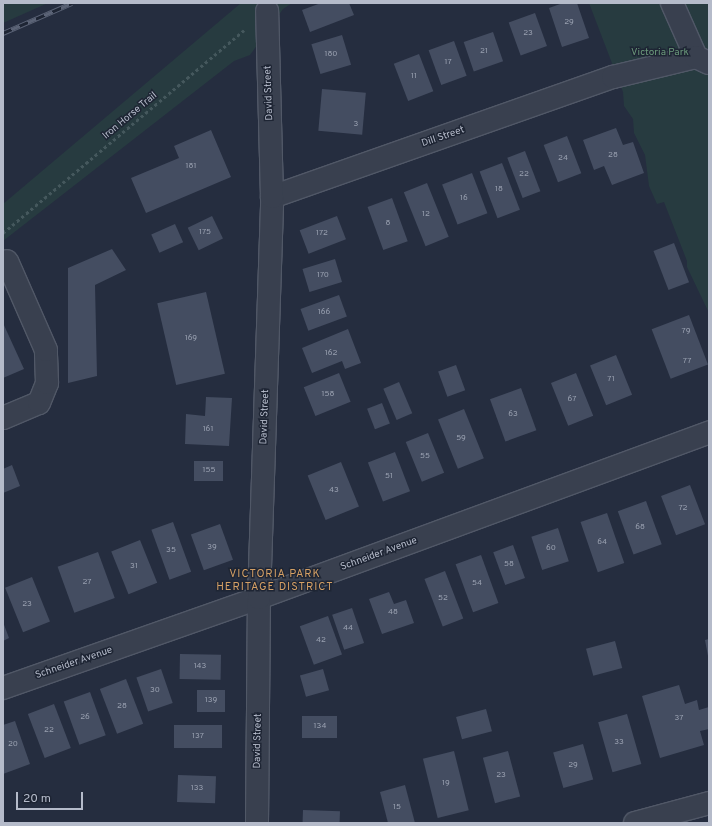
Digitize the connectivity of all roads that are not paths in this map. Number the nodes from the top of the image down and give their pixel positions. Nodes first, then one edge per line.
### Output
1 (672, 3) edge
2 (267, 11) road end
3 (702, 60) edge
4 (272, 197) junction
5 (7, 260) dead end
6 (3, 418) edge
7 (709, 432) edge
8 (259, 598) junction
9 (3, 688) edge
10 (709, 803) edge
11 (257, 823) edge
12 (635, 823) edge

1 - 3 street
2 - 4 street, David Street
3 - 4 street, Dill Street
4 - 8 street, David Street
5 - 6 street
7 - 8 street, Schneider Avenue
8 - 9 street, Schneider Avenue
8 - 11 street, David Street
10 - 12 street

